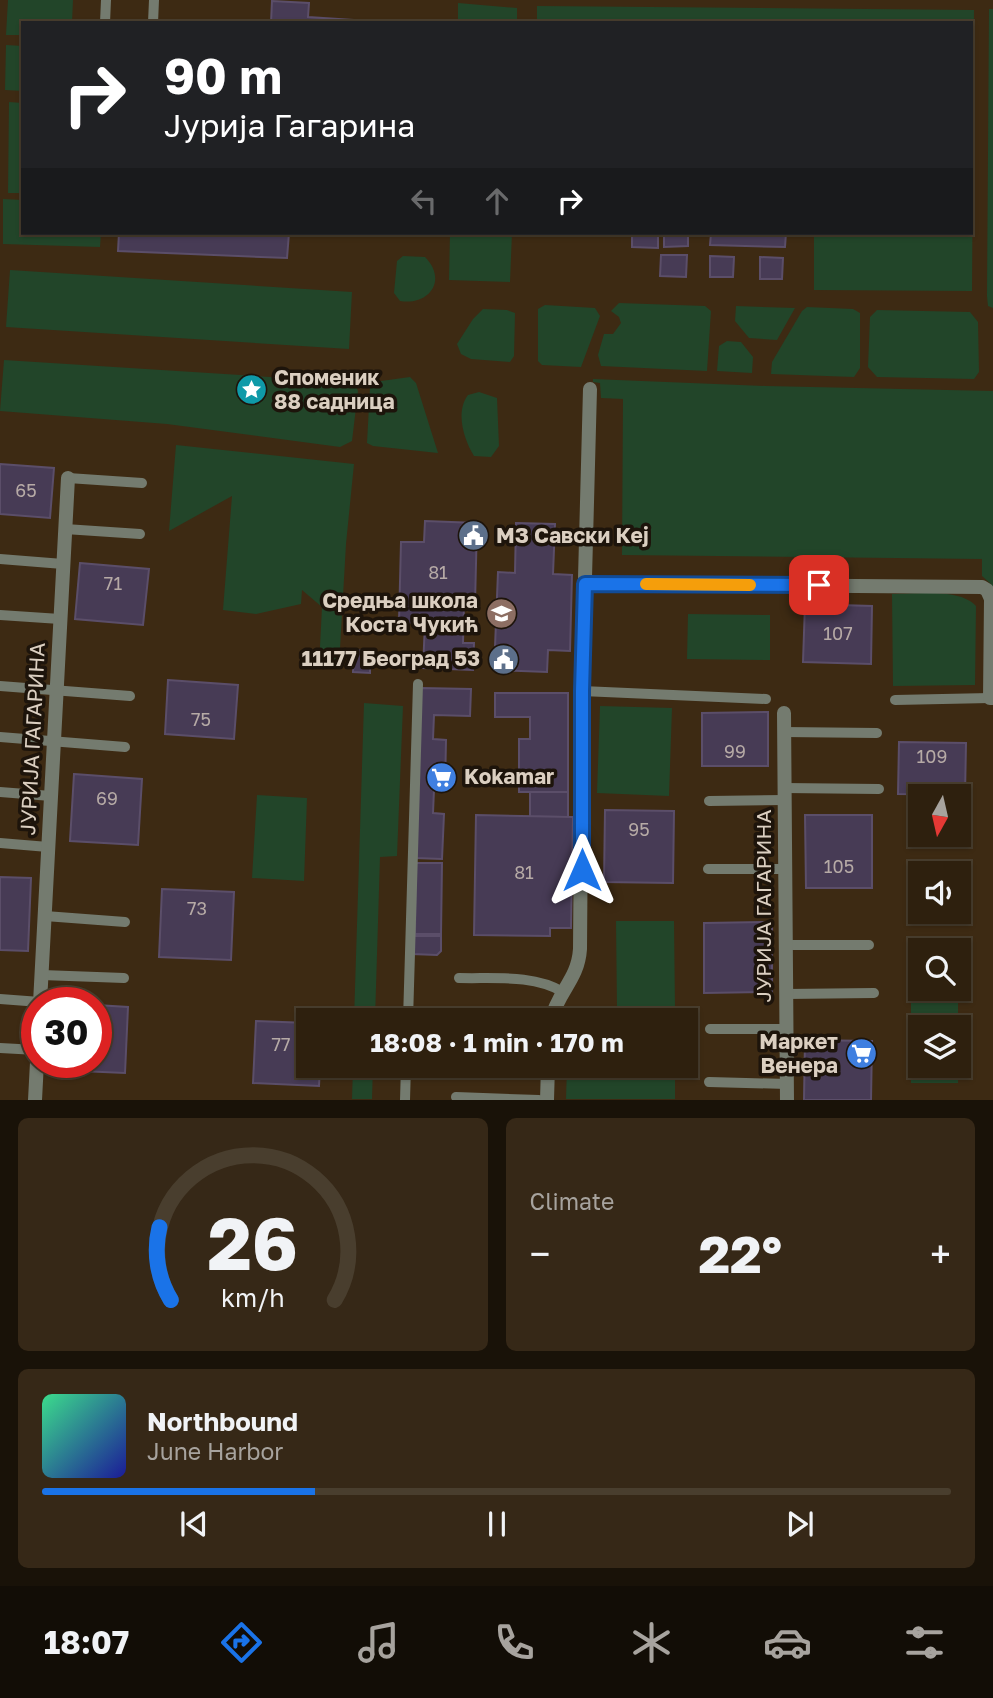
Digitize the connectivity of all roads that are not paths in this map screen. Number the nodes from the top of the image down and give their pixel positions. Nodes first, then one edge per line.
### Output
1 (106, 0) edge
2 (154, 0) edge
3 (105, 21) edge
4 (153, 21) edge
5 (590, 389) dead end
6 (68, 478) joint
7 (142, 483) dead end
8 (65, 530) junction
9 (140, 534) dead end
10 (0, 559) edge
11 (63, 564) junction
12 (585, 584) junction
13 (0, 615) edge
14 (60, 619) junction
15 (418, 684) dead end
16 (0, 686) edge
17 (57, 690) junction
18 (582, 691) junction
19 (130, 696) dead end
20 (991, 698) edge
21 (766, 699) dead end
22 (895, 700) dead end
23 (784, 713) dead end
24 (784, 732) junction
25 (877, 733) dead end
26 (0, 737) edge
27 (54, 741) junction
28 (125, 747) dead end
29 (879, 789) dead end
30 (0, 792) edge
31 (784, 794) junction
32 (51, 796) junction
33 (709, 801) dead end
34 (0, 843) edge
35 (48, 847) junction
36 (708, 869) dead end
37 (785, 869) junction
38 (45, 916) junction
39 (125, 922) dead end
40 (785, 945) junction
41 (869, 945) dead end
42 (42, 975) junction
43 (124, 978) dead end
44 (459, 978) dead end
45 (41, 987) edge
46 (563, 992) junction
47 (874, 993) dead end
48 (786, 994) junction
49 (0, 999) edge
50 (21, 1001) edge
51 (408, 1008) edge
52 (555, 1008) edge
53 (710, 1029) dead end
54 (786, 1029) junction
55 (0, 1048) edge
56 (21, 1049) edge
57 (36, 1078) edge
58 (406, 1078) edge
59 (548, 1078) edge
60 (709, 1082) dead end
61 (787, 1084) junction
62 (456, 1097) dead end
63 (35, 1100) edge
64 (405, 1100) edge
65 (539, 1100) edge
66 (547, 1100) edge
67 (787, 1100) edge

1 - 3 lane
2 - 4 lane
5 - 12 street
6 - 7 lane
6 - 8 street, ЈУРИЈА ГАГАРИНА
8 - 9 lane
8 - 11 street, ЈУРИЈА ГАГАРИНА
10 - 11 lane
11 - 14 street, ЈУРИЈА ГАГАРИНА
12 - 18 street
12 - 20 street
13 - 14 lane
14 - 17 street, ЈУРИЈА ГАГАРИНА
15 - 51 lane
16 - 17 lane
17 - 19 lane
17 - 27 street, ЈУРИЈА ГАГАРИНА
18 - 21 lane
18 - 46 street
20 - 22 lane
23 - 24 street, ЈУРИЈА ГАГАРИНА
24 - 25 lane
24 - 31 street, ЈУРИЈА ГАГАРИНА
26 - 27 lane
27 - 28 lane
27 - 32 street, ЈУРИЈА ГАГАРИНА
29 - 31 lane
30 - 32 lane
31 - 33 lane
31 - 37 street, ЈУРИЈА ГАГАРИНА
32 - 35 street, ЈУРИЈА ГАГАРИНА
34 - 35 lane
35 - 38 street, ЈУРИЈА ГАГАРИНА
36 - 37 lane
37 - 40 street, ЈУРИЈА ГАГАРИНА
38 - 39 lane
38 - 42 street, ЈУРИЈА ГАГАРИНА
40 - 41 lane
40 - 48 street, ЈУРИЈА ГАГАРИНА
42 - 43 lane
42 - 45 street, ЈУРИЈА ГАГАРИНА
44 - 46 lane
46 - 52 street
47 - 48 lane
48 - 54 street, ЈУРИЈА ГАГАРИНА
49 - 50 lane
53 - 54 lane
54 - 61 street, ЈУРИЈА ГАГАРИНА
55 - 56 lane
57 - 63 street
58 - 64 lane
59 - 66 street
60 - 61 lane
61 - 67 street, ЈУРИЈА ГАГАРИНА
62 - 65 lane

